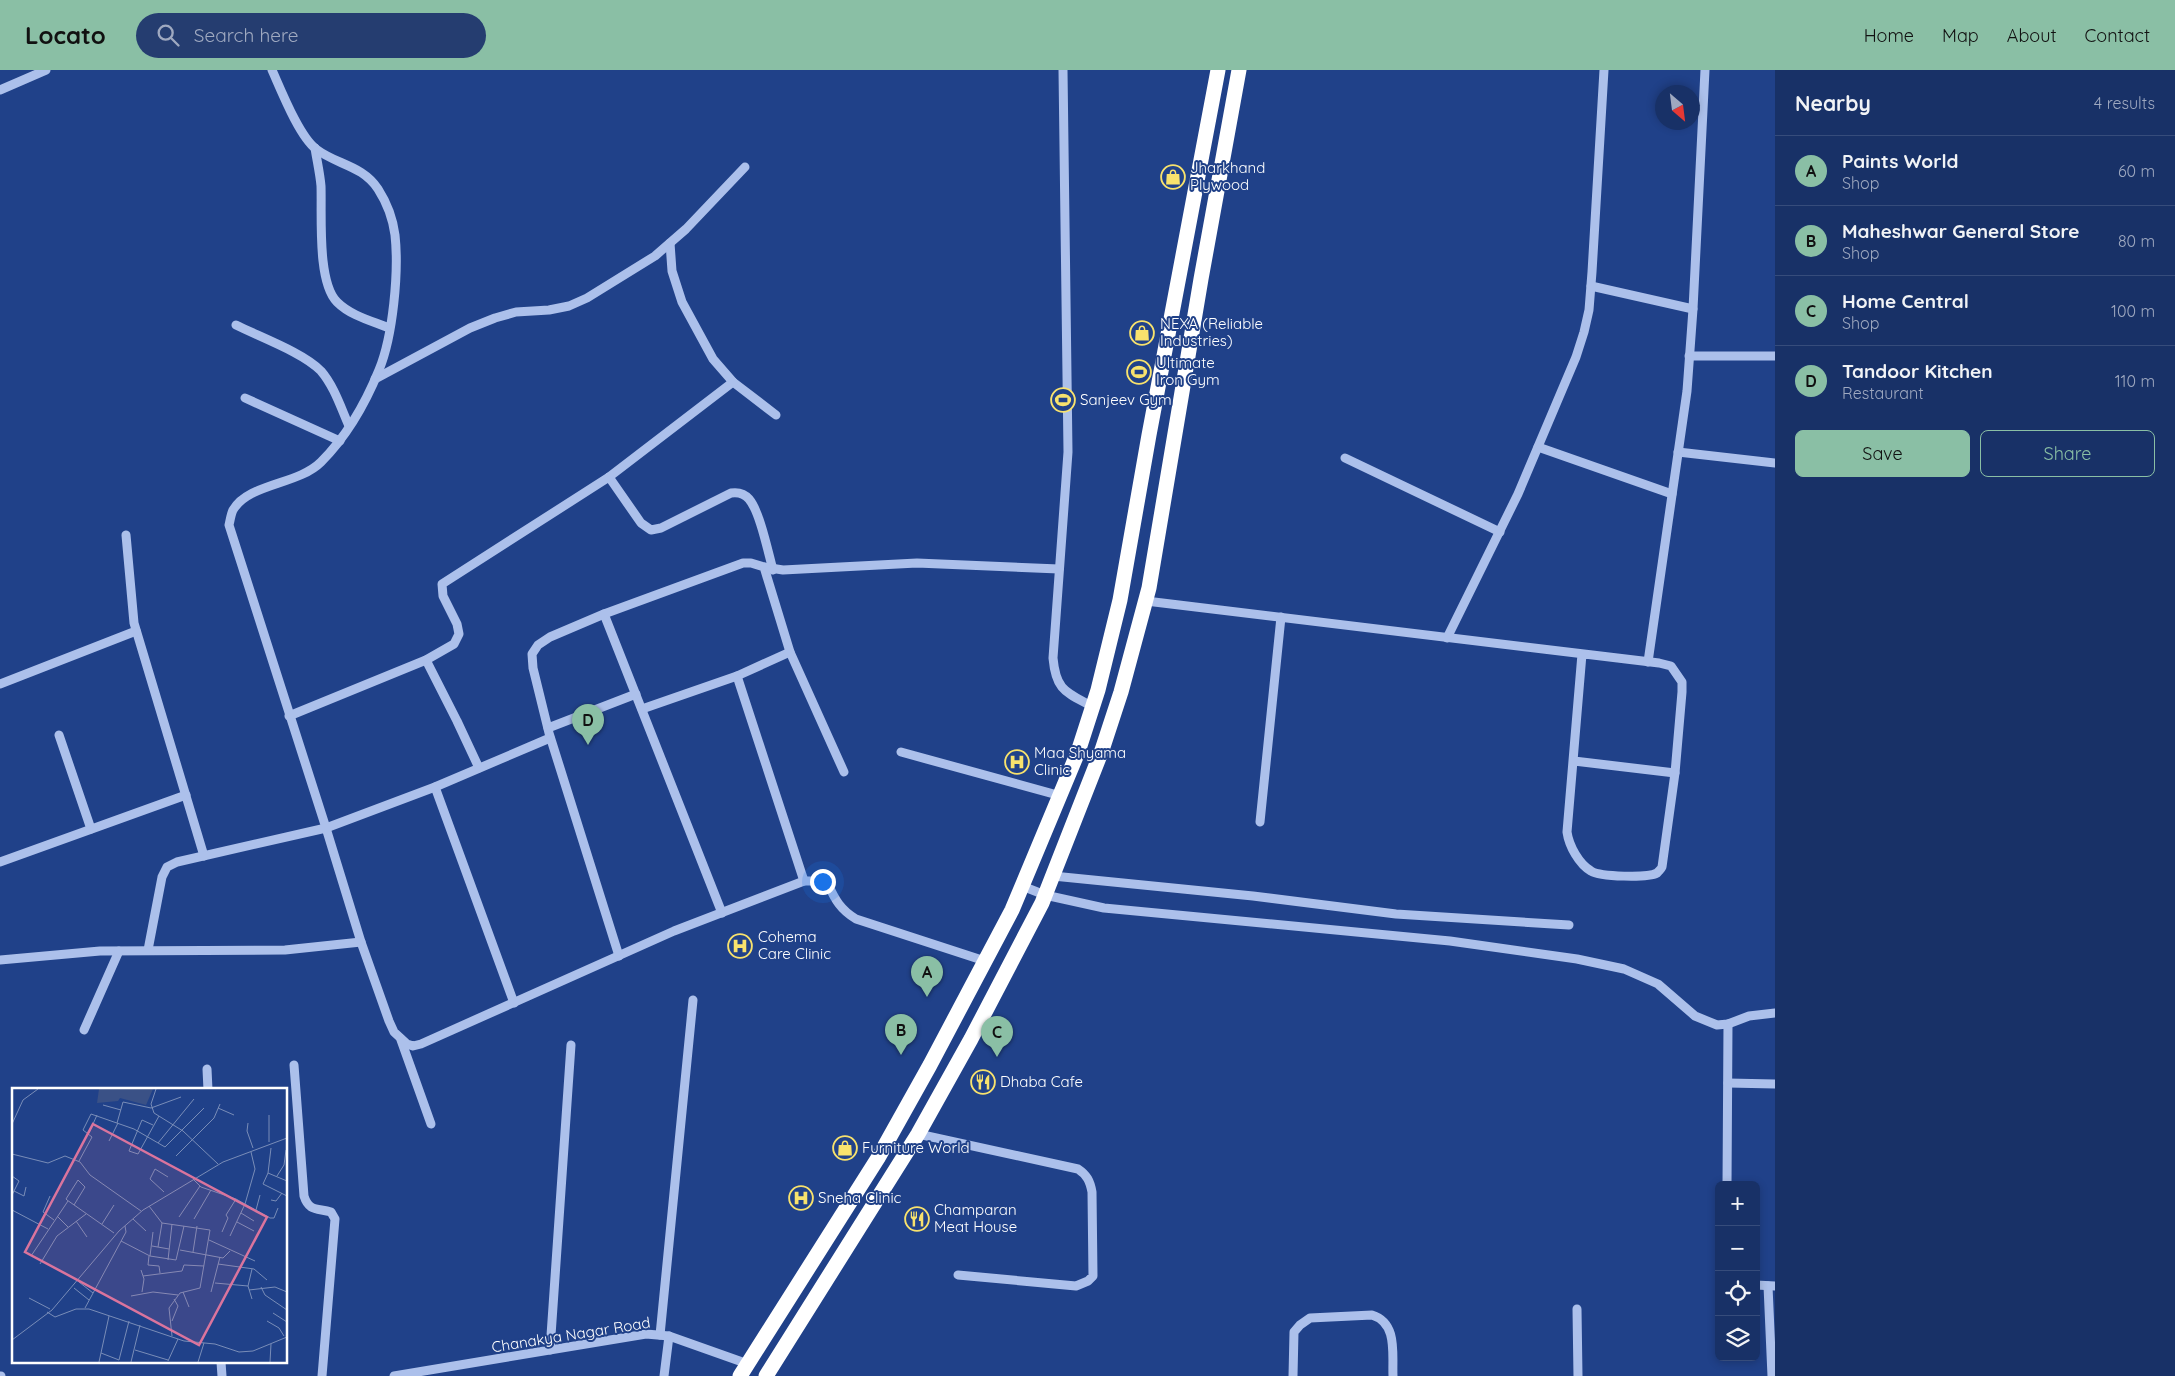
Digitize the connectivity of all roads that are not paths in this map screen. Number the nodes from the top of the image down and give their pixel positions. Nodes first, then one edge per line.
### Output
1 (46, 70) edge
2 (272, 70) edge
3 (1063, 70) edge
4 (1218, 70) edge
5 (1239, 70) edge
6 (1604, 70) edge
7 (1705, 70) edge
8 (0, 90) edge
9 (315, 148) junction
10 (745, 167) dead end
11 (670, 243) junction
12 (1591, 286) junction
13 (1693, 309) junction
14 (236, 325) dead end
15 (389, 328) junction
16 (1689, 356) junction
17 (1775, 356) edge
18 (374, 380) junction
19 (733, 382) junction
20 (245, 398) dead end
21 (776, 415) dead end
22 (349, 426) junction
23 (340, 442) junction
24 (1538, 448) junction
25 (1678, 452) junction
26 (1345, 458) dead end
27 (1775, 463) edge
28 (609, 477) junction
29 (1672, 494) junction
30 (1500, 532) junction
31 (126, 535) dead end
32 (769, 569) junction
33 (1059, 569) junction
34 (1146, 601) junction
35 (604, 614) junction
36 (1281, 618) junction
37 (136, 631) junction
38 (1448, 638) junction
39 (790, 652) junction
40 (1582, 654) junction
41 (426, 660) junction
42 (1648, 662) junction
43 (737, 676) junction
44 (0, 684) edge
45 (636, 694) junction
46 (1093, 707) junction
47 (642, 709) junction
48 (289, 716) junction
49 (548, 728) junction
50 (59, 735) dead end
51 (550, 738) junction
52 (901, 752) dead end
53 (1574, 761) junction
54 (478, 768) junction
55 (844, 772) dead end
56 (1675, 773) junction
57 (435, 787) junction
58 (186, 795) junction
59 (1061, 796) junction
60 (1260, 822) dead end
61 (326, 828) junction
62 (91, 830) junction
63 (204, 856) junction
64 (0, 862) edge
65 (1053, 876) junction
66 (804, 881) junction
67 (1022, 886) junction
68 (1045, 895) junction
69 (722, 912) junction
70 (1568, 925) dead end
71 (361, 942) junction
72 (148, 950) junction
73 (119, 951) junction
74 (619, 956) junction
75 (0, 960) edge
76 (985, 961) junction
77 (693, 1000) dead end
78 (514, 1003) junction
79 (1775, 1013) edge
80 (1728, 1024) junction
81 (84, 1030) dead end
82 (401, 1040) junction
83 (571, 1045) dead end
84 (294, 1065) dead end
85 (207, 1069) dead end
86 (1728, 1083) junction
87 (1775, 1084) edge
88 (208, 1088) edge
89 (431, 1124) dead end
90 (918, 1134) junction
91 (1727, 1181) edge
92 (958, 1275) dead end
93 (1771, 1286) edge
94 (1577, 1308) dead end
95 (664, 1335) junction
96 (550, 1350) junction
97 (744, 1370) edge
98 (322, 1376) edge
99 (394, 1376) edge
100 (664, 1376) edge
101 (766, 1376) edge
102 (1293, 1376) edge
103 (1393, 1376) edge
104 (1578, 1376) edge
105 (1772, 1376) edge

1 - 8 street
2 - 9 street
3 - 33 street
4 - 46 highway
5 - 34 highway
6 - 12 street
7 - 13 street
9 - 15 street
9 - 15 street
10 - 11 street
11 - 18 street
11 - 19 street
12 - 13 street
12 - 24 street
13 - 16 street
14 - 22 street
15 - 18 street
16 - 17 street
16 - 25 street
18 - 22 street
19 - 21 street
19 - 28 street
20 - 23 street
22 - 23 street
23 - 48 street
24 - 29 street
24 - 30 street
25 - 27 street
25 - 29 street
26 - 30 street
28 - 32 street
28 - 41 street
29 - 42 street
30 - 38 street
31 - 37 street
32 - 33 street
32 - 35 street
32 - 39 street
33 - 46 street
34 - 36 street
34 - 65 highway
35 - 45 street
35 - 49 street
36 - 38 street
36 - 60 street
37 - 44 street
37 - 58 street
38 - 40 street
39 - 43 street
39 - 55 street
40 - 42 street
40 - 53 street
41 - 48 street
41 - 54 street
42 - 56 street
43 - 47 street
43 - 66 street
45 - 47 street
45 - 49 street
46 - 59 highway
47 - 69 street
48 - 61 street
49 - 51 street
50 - 62 street
51 - 54 street
51 - 74 street
52 - 59 street
53 - 56 street
53 - 56 street
54 - 57 street
57 - 61 street
57 - 78 street
58 - 62 street
58 - 63 street
59 - 67 highway
61 - 63 street
61 - 71 street
62 - 64 street
63 - 72 street
65 - 68 highway
65 - 70 street
66 - 69 street
66 - 76 street
67 - 68 street
67 - 76 highway
68 - 80 street
68 - 90 highway
69 - 74 street
71 - 72 street
71 - 82 street
72 - 73 street
73 - 75 street
73 - 81 street
74 - 78 street
76 - 97 highway
77 - 95 street
78 - 82 street
79 - 80 street
80 - 86 street
82 - 89 street
83 - 96 street
84 - 98 street
85 - 88 street
86 - 87 street
86 - 91 street
90 - 92 street
90 - 101 highway
93 - 105 street
94 - 104 street
95 - 96 street, Chanakya Nagar Road
95 - 97 street, Chanakya Nagar Road
95 - 100 street
96 - 99 street, Chanakya Nagar Road
102 - 103 street

